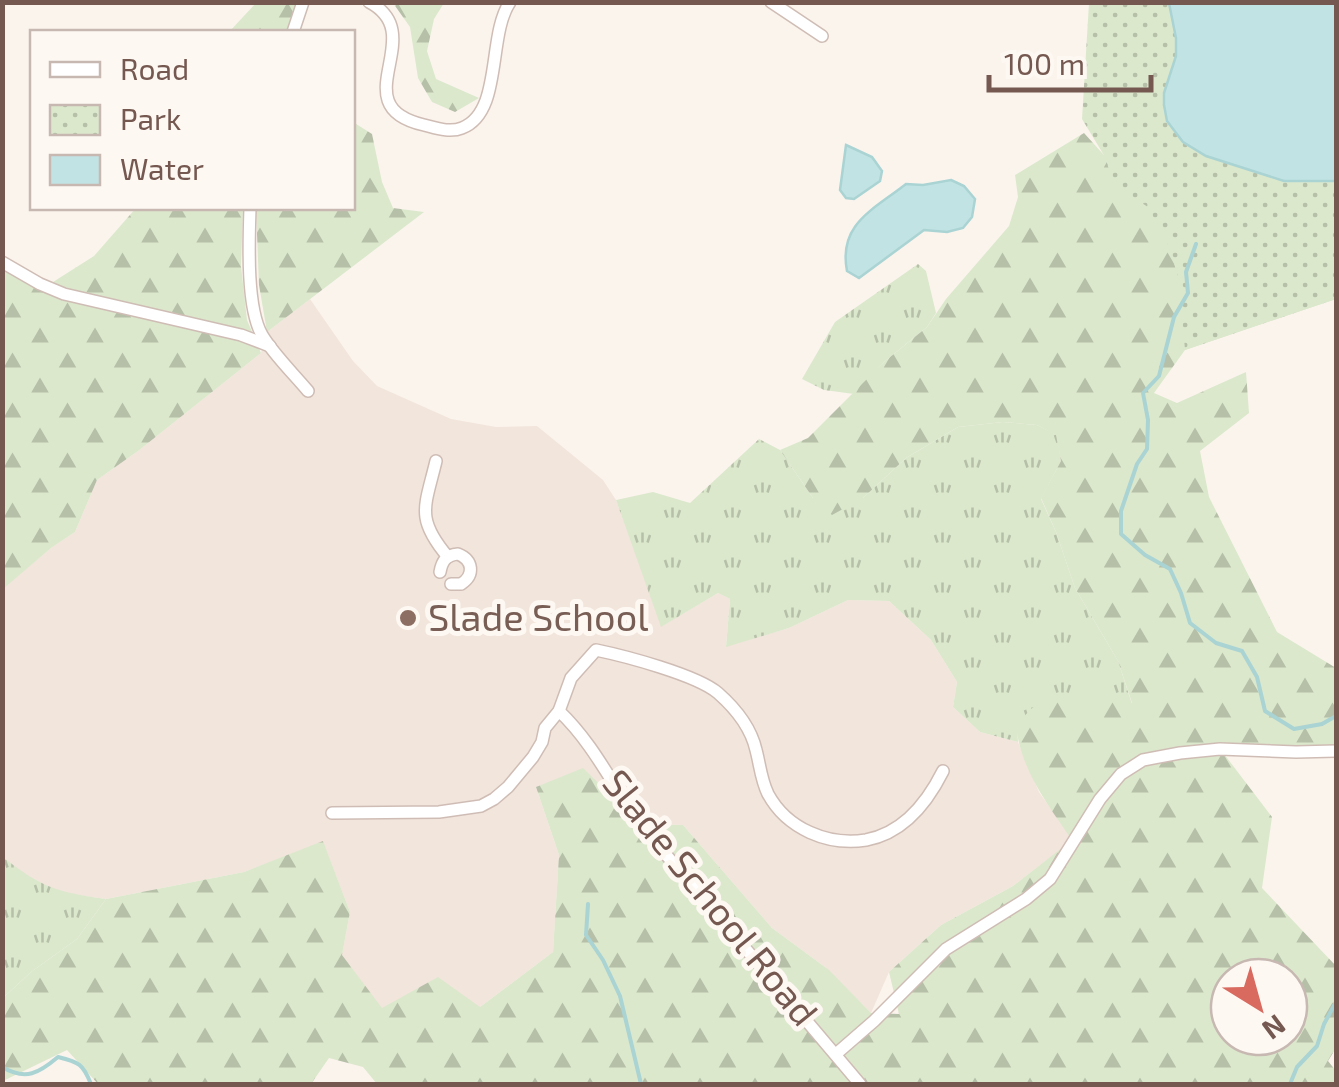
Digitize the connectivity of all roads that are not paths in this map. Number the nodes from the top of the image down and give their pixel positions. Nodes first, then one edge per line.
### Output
1 (304, 2) edge
2 (370, 2) edge
3 (510, 2) edge
4 (771, 2) edge
5 (294, 30) edge
6 (822, 36) dead end
7 (250, 210) edge
8 (2, 262) edge
9 (270, 346) junction
10 (308, 391) dead end
11 (436, 461) dead end
12 (448, 557) junction
13 (440, 572) dead end
14 (450, 584) dead end
15 (559, 711) junction
16 (1336, 751) edge
17 (943, 770) dead end
18 (332, 814) dead end
19 (836, 1054) junction
20 (860, 1084) edge

1 - 5 street
2 - 3 street
4 - 6 street
7 - 9 street
8 - 9 street
9 - 10 street
11 - 12 street
12 - 13 street
12 - 14 street
15 - 17 street
15 - 18 street
15 - 19 street, Slade School Road
16 - 19 street
19 - 20 street, Slade School Road

